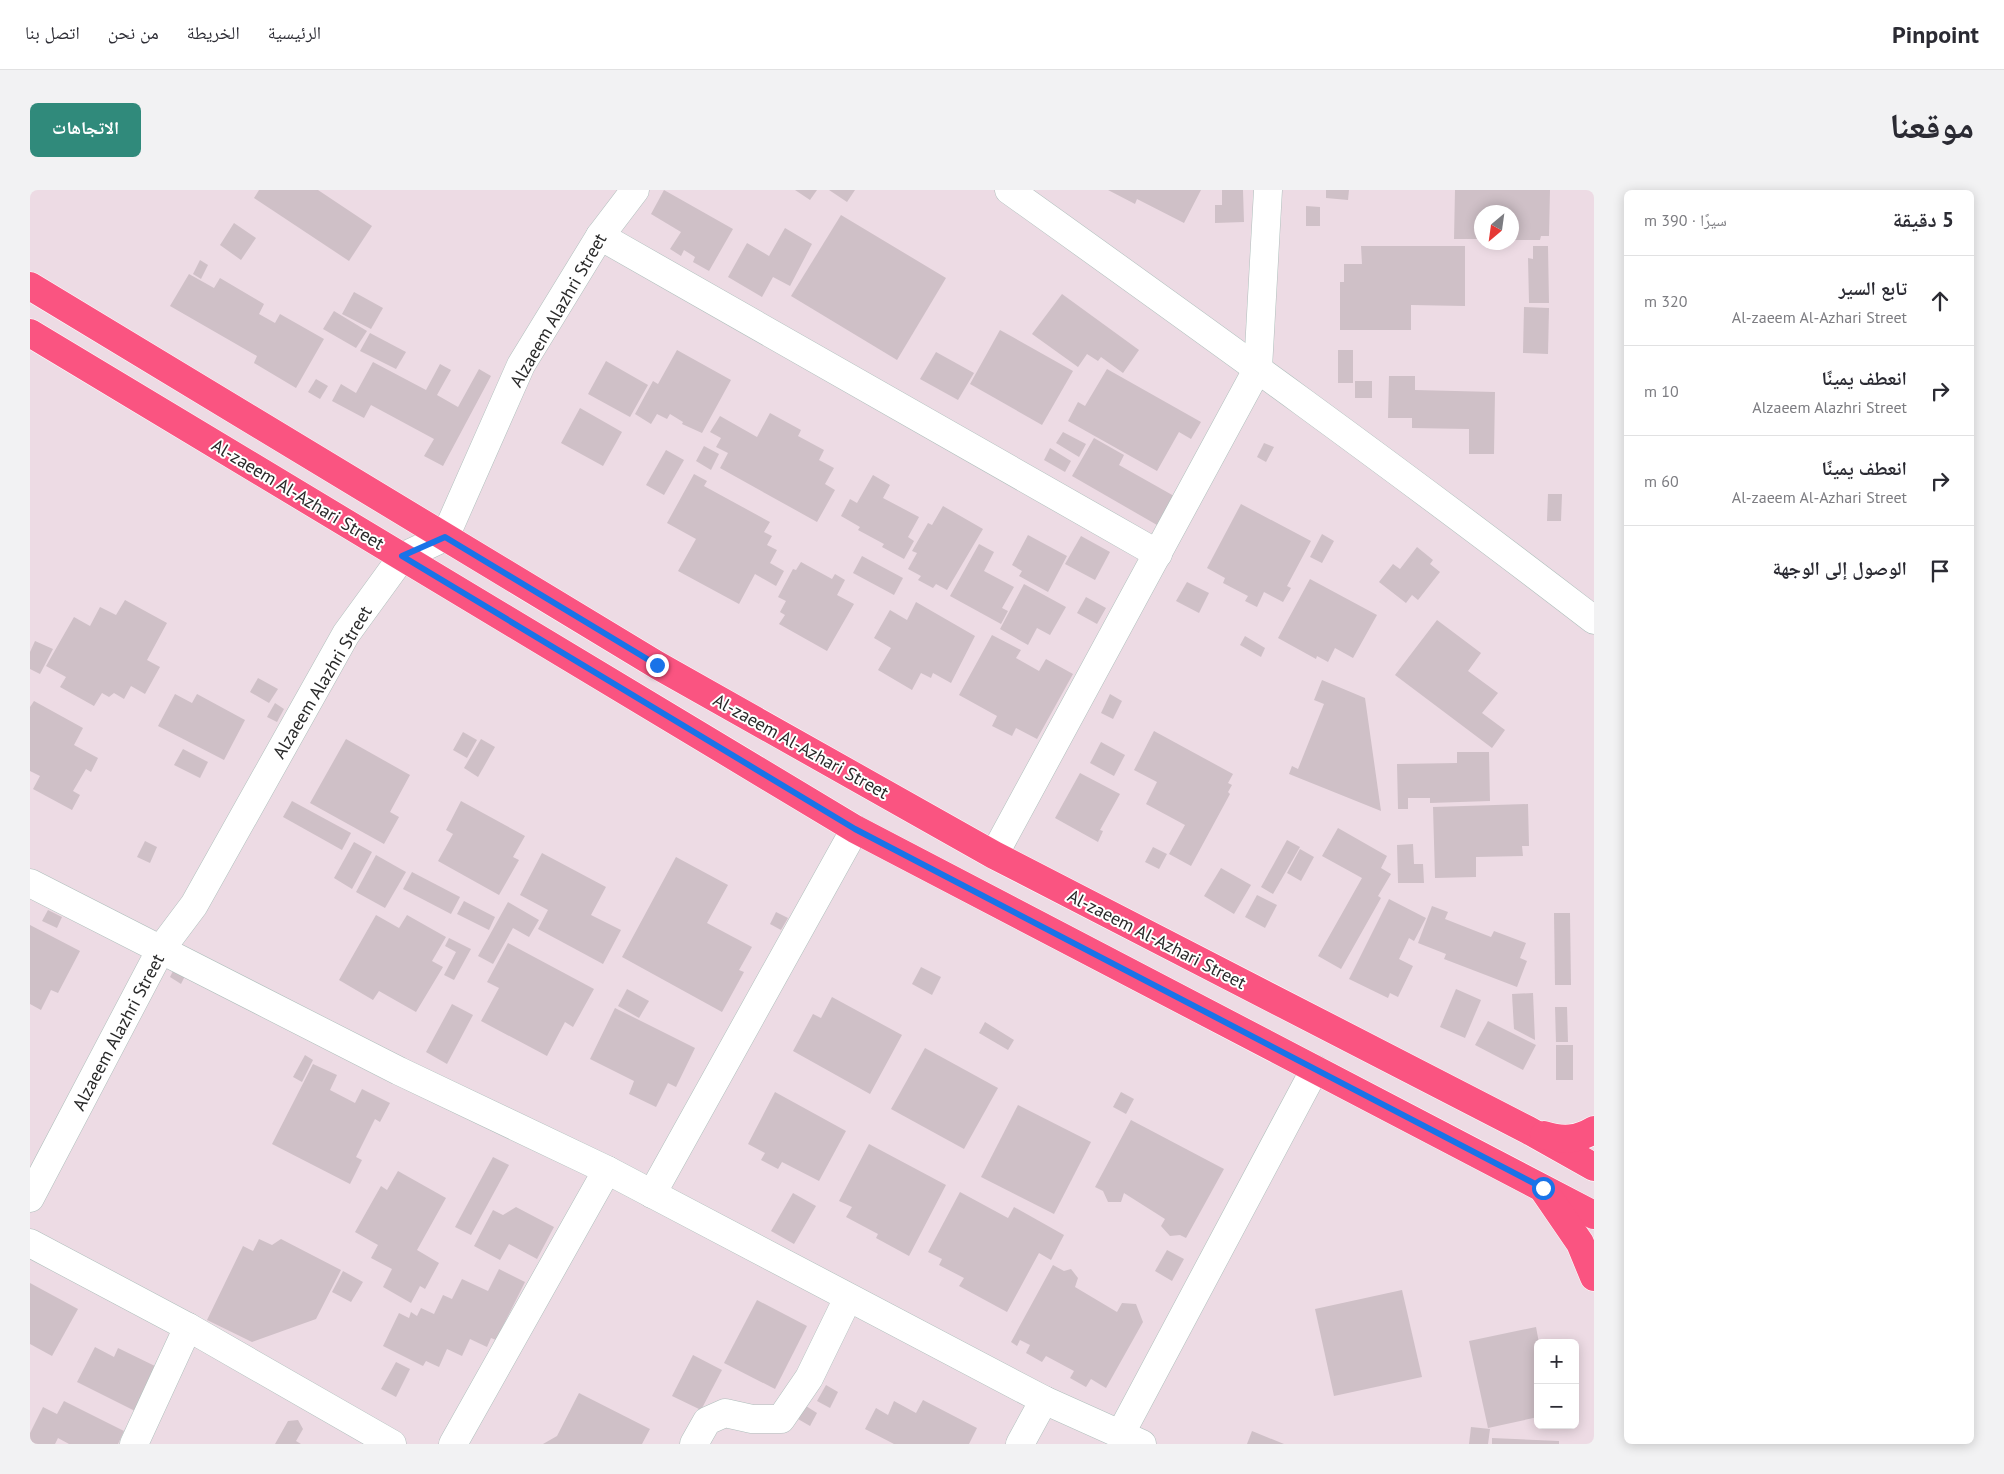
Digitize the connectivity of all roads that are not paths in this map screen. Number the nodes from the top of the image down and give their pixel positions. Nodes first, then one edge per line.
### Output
1 (635, 190) edge
2 (1008, 190) edge
3 (1268, 190) edge
4 (600, 236) junction
5 (30, 286) edge
6 (30, 333) edge
7 (1258, 368) junction
8 (445, 537) junction
9 (1158, 554) junction
10 (402, 556) junction
11 (1594, 620) edge
12 (855, 829) junction
13 (994, 855) junction
14 (30, 883) edge
15 (161, 950) junction
16 (1315, 1069) junction
17 (1528, 1130) junction
18 (1594, 1130) edge
19 (1594, 1167) edge
20 (607, 1170) junction
21 (1543, 1188) junction
22 (652, 1194) junction
23 (30, 1198) edge
24 (1594, 1215) edge
25 (30, 1243) edge
26 (1594, 1276) edge
27 (848, 1298) junction
28 (188, 1327) junction
29 (1044, 1400) junction
30 (1131, 1439) edge
31 (134, 1444) edge
32 (390, 1444) edge
33 (453, 1444) edge
34 (694, 1444) edge
35 (1020, 1444) edge

1 - 4 street, Alzaeem Alazhri Street
2 - 7 street
3 - 7 street
4 - 8 street, Alzaeem Alazhri Street
4 - 9 street
5 - 8 main road, Al-zaeem Al-Azhari Street
6 - 10 main road, Al-zaeem Al-Azhari Street
7 - 9 street
7 - 11 street
8 - 10 street
8 - 13 main road, Al-zaeem Al-Azhari Street
9 - 13 street
10 - 12 main road, Al-zaeem Al-Azhari Street
10 - 15 street, Alzaeem Alazhri Street
12 - 16 main road, Al-zaeem Al-Azhari Street
12 - 22 street
13 - 17 main road, Al-zaeem Al-Azhari Street
14 - 15 street
15 - 20 street
15 - 23 street, Alzaeem Alazhri Street
16 - 21 main road, Al-zaeem Al-Azhari Street
16 - 30 street
17 - 18 main road
17 - 19 main road, Al-zaeem Al-Azhari Street
20 - 22 street
20 - 33 street
21 - 24 main road, Al-zaeem Al-Azhari Street
21 - 26 main road
22 - 27 street
25 - 28 street
27 - 29 street
27 - 34 street
28 - 31 street
28 - 32 street
29 - 30 street
29 - 35 street

